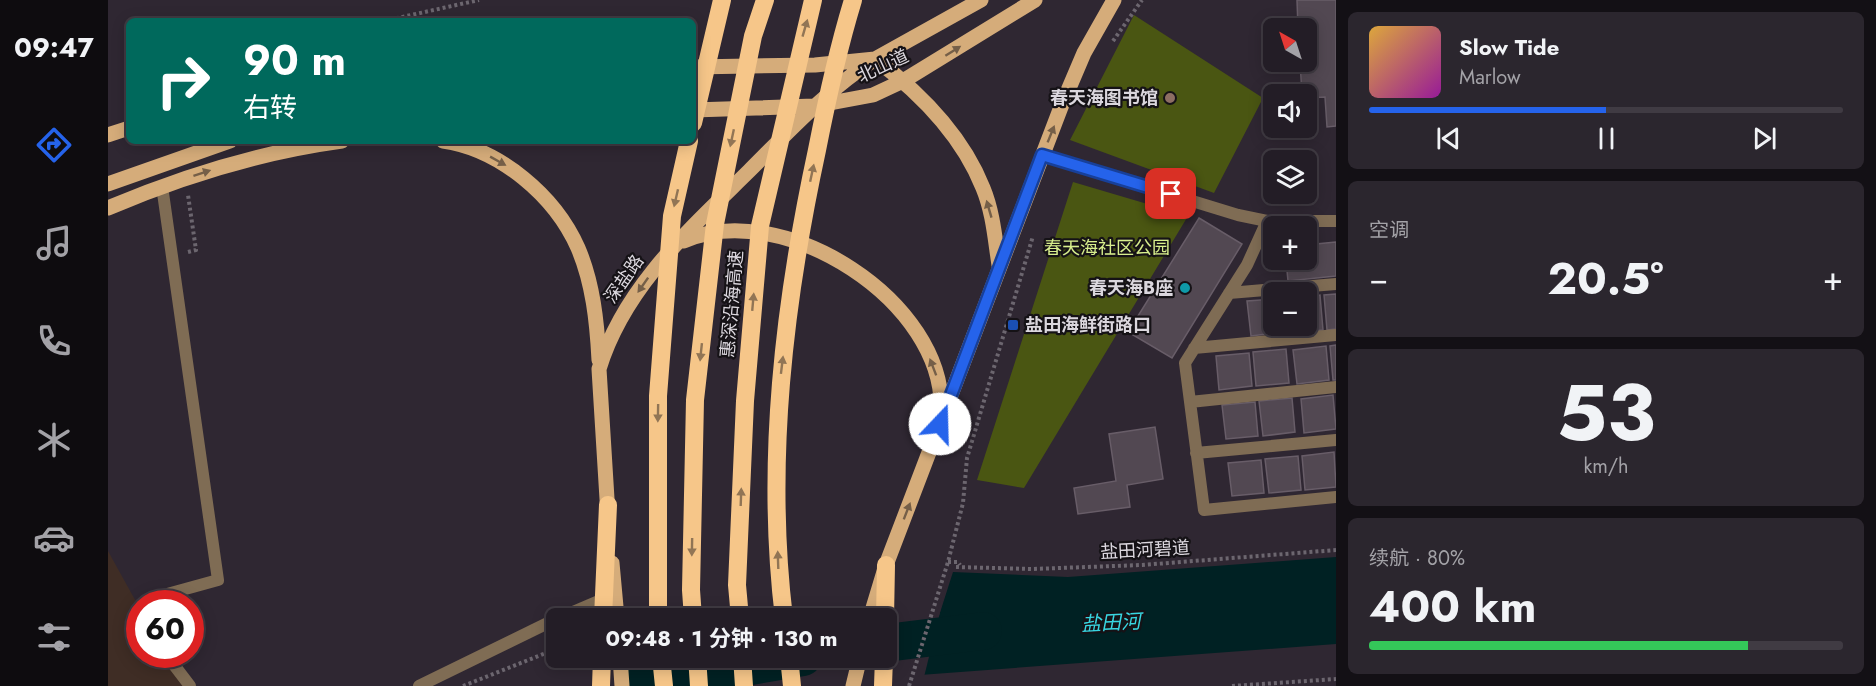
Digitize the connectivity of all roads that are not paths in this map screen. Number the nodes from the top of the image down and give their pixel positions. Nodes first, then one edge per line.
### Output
1 (722, 0) edge
2 (765, 0) edge
3 (813, 0) edge
4 (853, 0) edge
5 (981, 0) edge
6 (1035, 0) edge
7 (1114, 0) edge
8 (875, 58) junction
9 (696, 67) edge
10 (903, 81) junction
11 (814, 106) junction
12 (696, 110) edge
13 (696, 110) edge
14 (126, 129) edge
15 (108, 135) edge
16 (221, 144) edge
17 (320, 144) edge
18 (454, 144) edge
19 (688, 144) edge
20 (1042, 155) junction
21 (108, 184) edge
22 (162, 186) junction
23 (108, 208) edge
24 (1263, 219) edge
25 (1317, 221) edge
26 (1336, 221) edge
27 (1263, 229) edge
28 (676, 244) junction
29 (999, 267) junction
30 (1336, 284) edge
31 (1229, 293) junction
32 (1336, 335) edge
33 (1194, 348) junction
34 (599, 369) junction
35 (1336, 387) edge
36 (1190, 402) junction
37 (940, 424) junction
38 (1336, 440) edge
39 (1196, 453) junction
40 (1336, 497) edge
41 (608, 505) joint
42 (886, 566) junction
43 (182, 590) edge
44 (611, 608) edge
45 (658, 608) edge
46 (692, 608) edge
47 (739, 608) edge
48 (783, 608) edge
49 (873, 608) edge
50 (885, 608) edge
51 (546, 625) edge
52 (176, 668) edge
53 (602, 668) edge
54 (621, 668) edge
55 (662, 668) edge
56 (698, 668) edge
57 (743, 668) edge
58 (790, 668) edge
59 (857, 668) edge
60 (884, 668) edge
61 (190, 686) edge
62 (419, 686) edge
63 (601, 686) edge
64 (622, 686) edge
65 (663, 686) edge
66 (699, 686) edge
67 (744, 686) edge
68 (792, 686) edge
69 (853, 686) edge
70 (883, 686) edge

1 - 12 highway
2 -> 46 highway, 惠深沿海高速
47 -> 3 highway, 惠深沿海高速
48 -> 4 highway
5 - 8 main road, 北山道
10 -> 6 main road, 北山道
20 -> 7 main road
8 - 9 main road, 北山道
8 - 10 main road
8 - 11 main road, 深盐路
10 - 11 main road, 北山道
29 -> 10 main road
11 - 13 main road, 北山道
11 - 28 main road, 深盐路
14 - 15 main road
16 - 21 main road
22 -> 17 main road
18 -> 34 main road
19 -> 45 highway
20 - 24 street
20 - 29 main road
22 - 23 main road
22 - 43 street
25 - 26 street
27 - 31 street
28 -> 34 main road, 深盐路
37 -> 28 main road
29 - 37 main road
30 - 31 street
31 - 33 street
32 - 33 street
33 - 36 street
34 - 41 main road, 深盐路
35 - 36 street
36 - 39 street
42 -> 37 main road
38 - 39 street
39 - 40 street
41 - 44 highway
42 - 49 main road
42 - 50 highway
51 - 62 street
52 - 61 street
53 - 63 highway
54 - 64 main road
55 - 65 highway
56 - 66 highway
57 - 67 highway
58 - 68 highway
59 - 69 main road
60 - 70 highway

